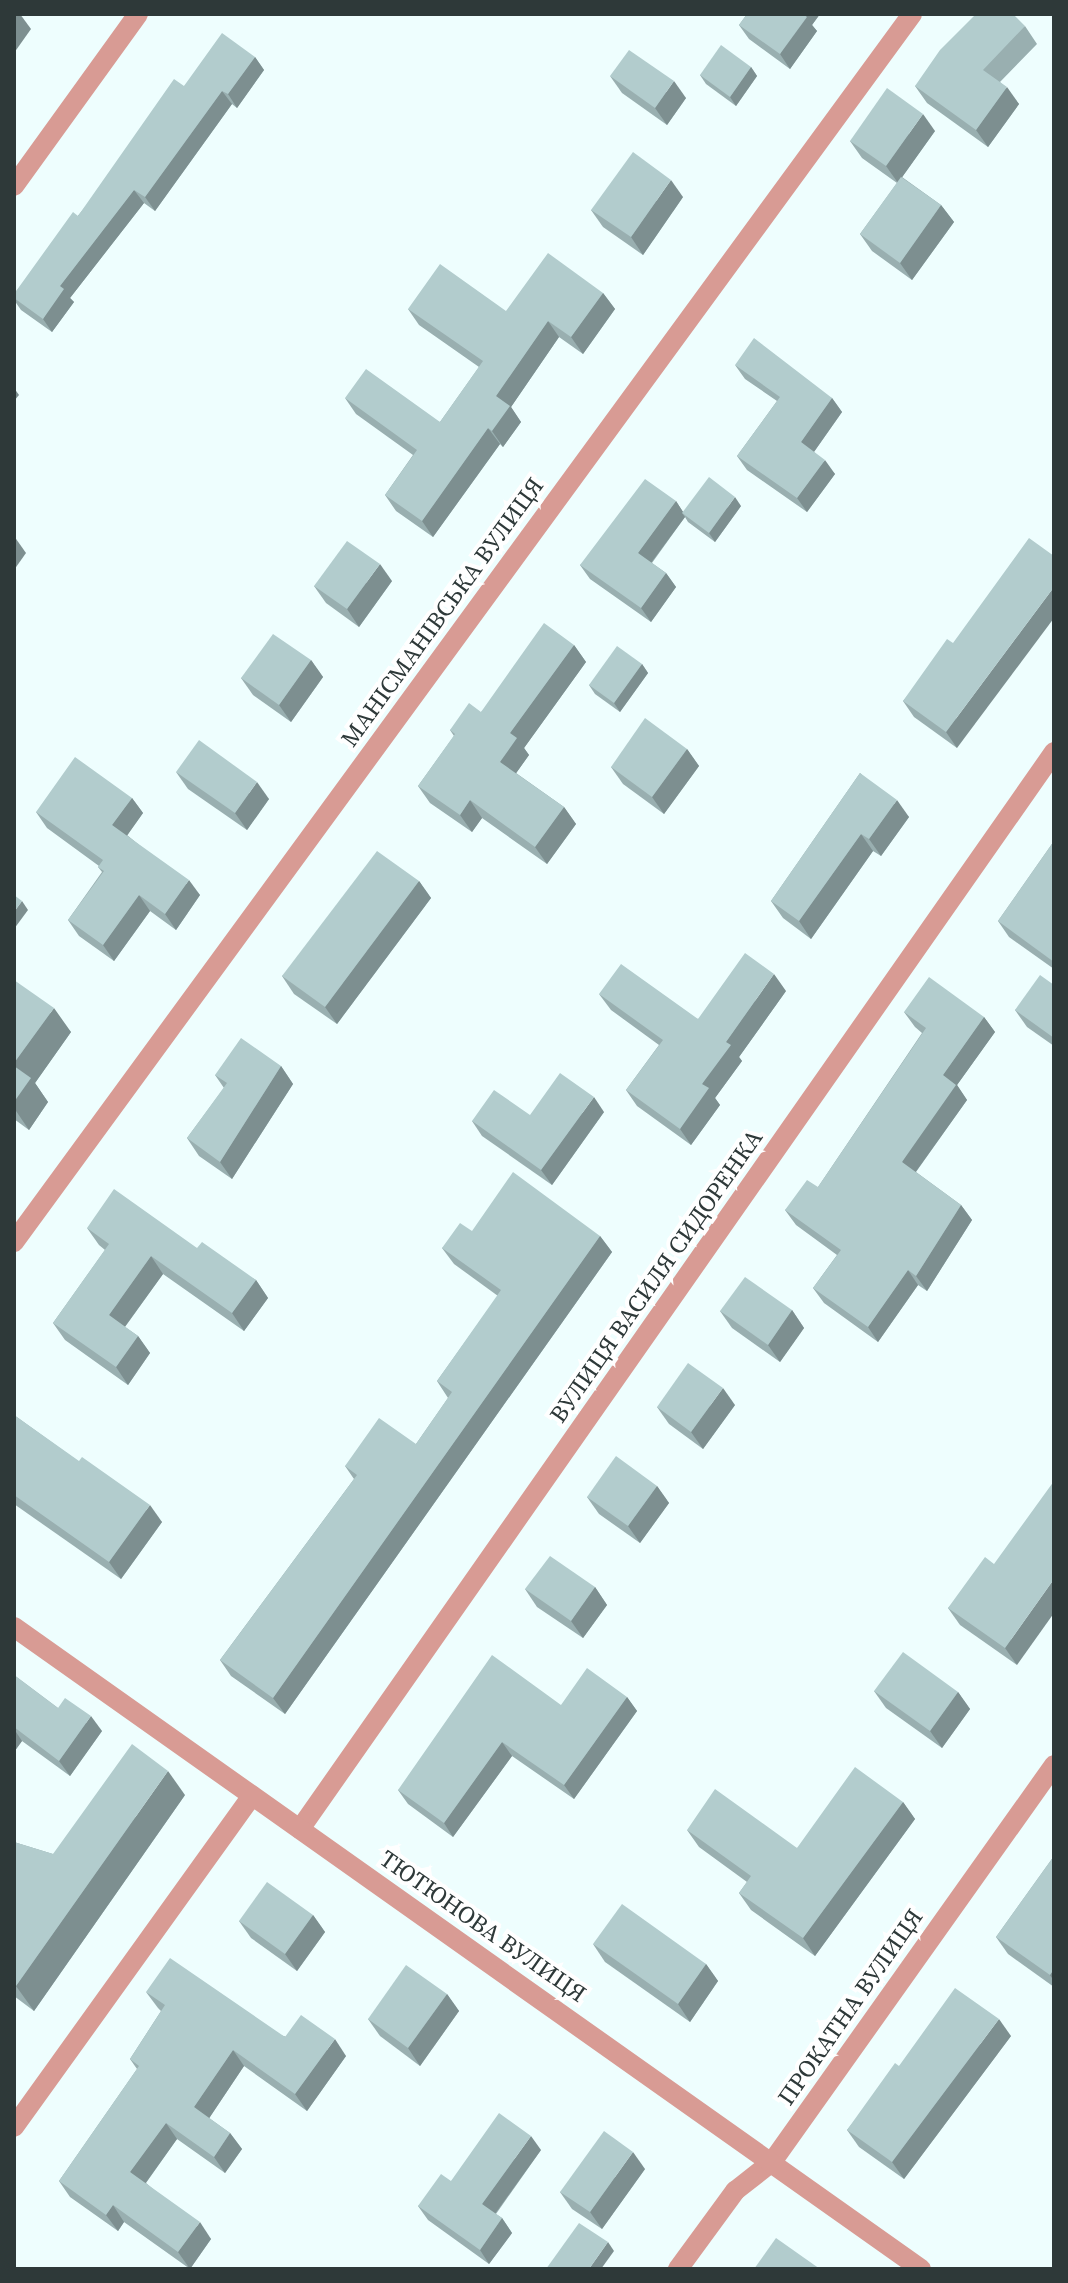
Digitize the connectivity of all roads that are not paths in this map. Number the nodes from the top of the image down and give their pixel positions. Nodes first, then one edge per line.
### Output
1 (138, 14) edge
2 (912, 14) edge
3 (14, 186) edge
4 (1054, 752) edge
5 (14, 1242) edge
6 (14, 1627) edge
7 (1054, 1765) edge
8 (252, 1796) junction
9 (300, 1829) junction
10 (14, 2127) edge
11 (772, 2162) junction
12 (678, 2269) edge
13 (921, 2269) edge

1 - 3 street
2 - 5 street, МАНІСМАНІВСЬКА ВУЛИЦЯ
4 - 9 street, ВУЛИЦЯ ВАСИЛЯ СИДОРЕНКА
6 - 8 street, ТЮТЮНОВА ВУЛИЦЯ
7 - 11 street, ПРОКАТНА ВУЛИЦЯ
8 - 9 street, ТЮТЮНОВА ВУЛИЦЯ
8 - 10 street
9 - 11 street, ТЮТЮНОВА ВУЛИЦЯ
11 - 12 street, ПРОКАТНА ВУЛИЦЯ
11 - 13 street, ТЮТЮНОВА ВУЛИЦЯ

